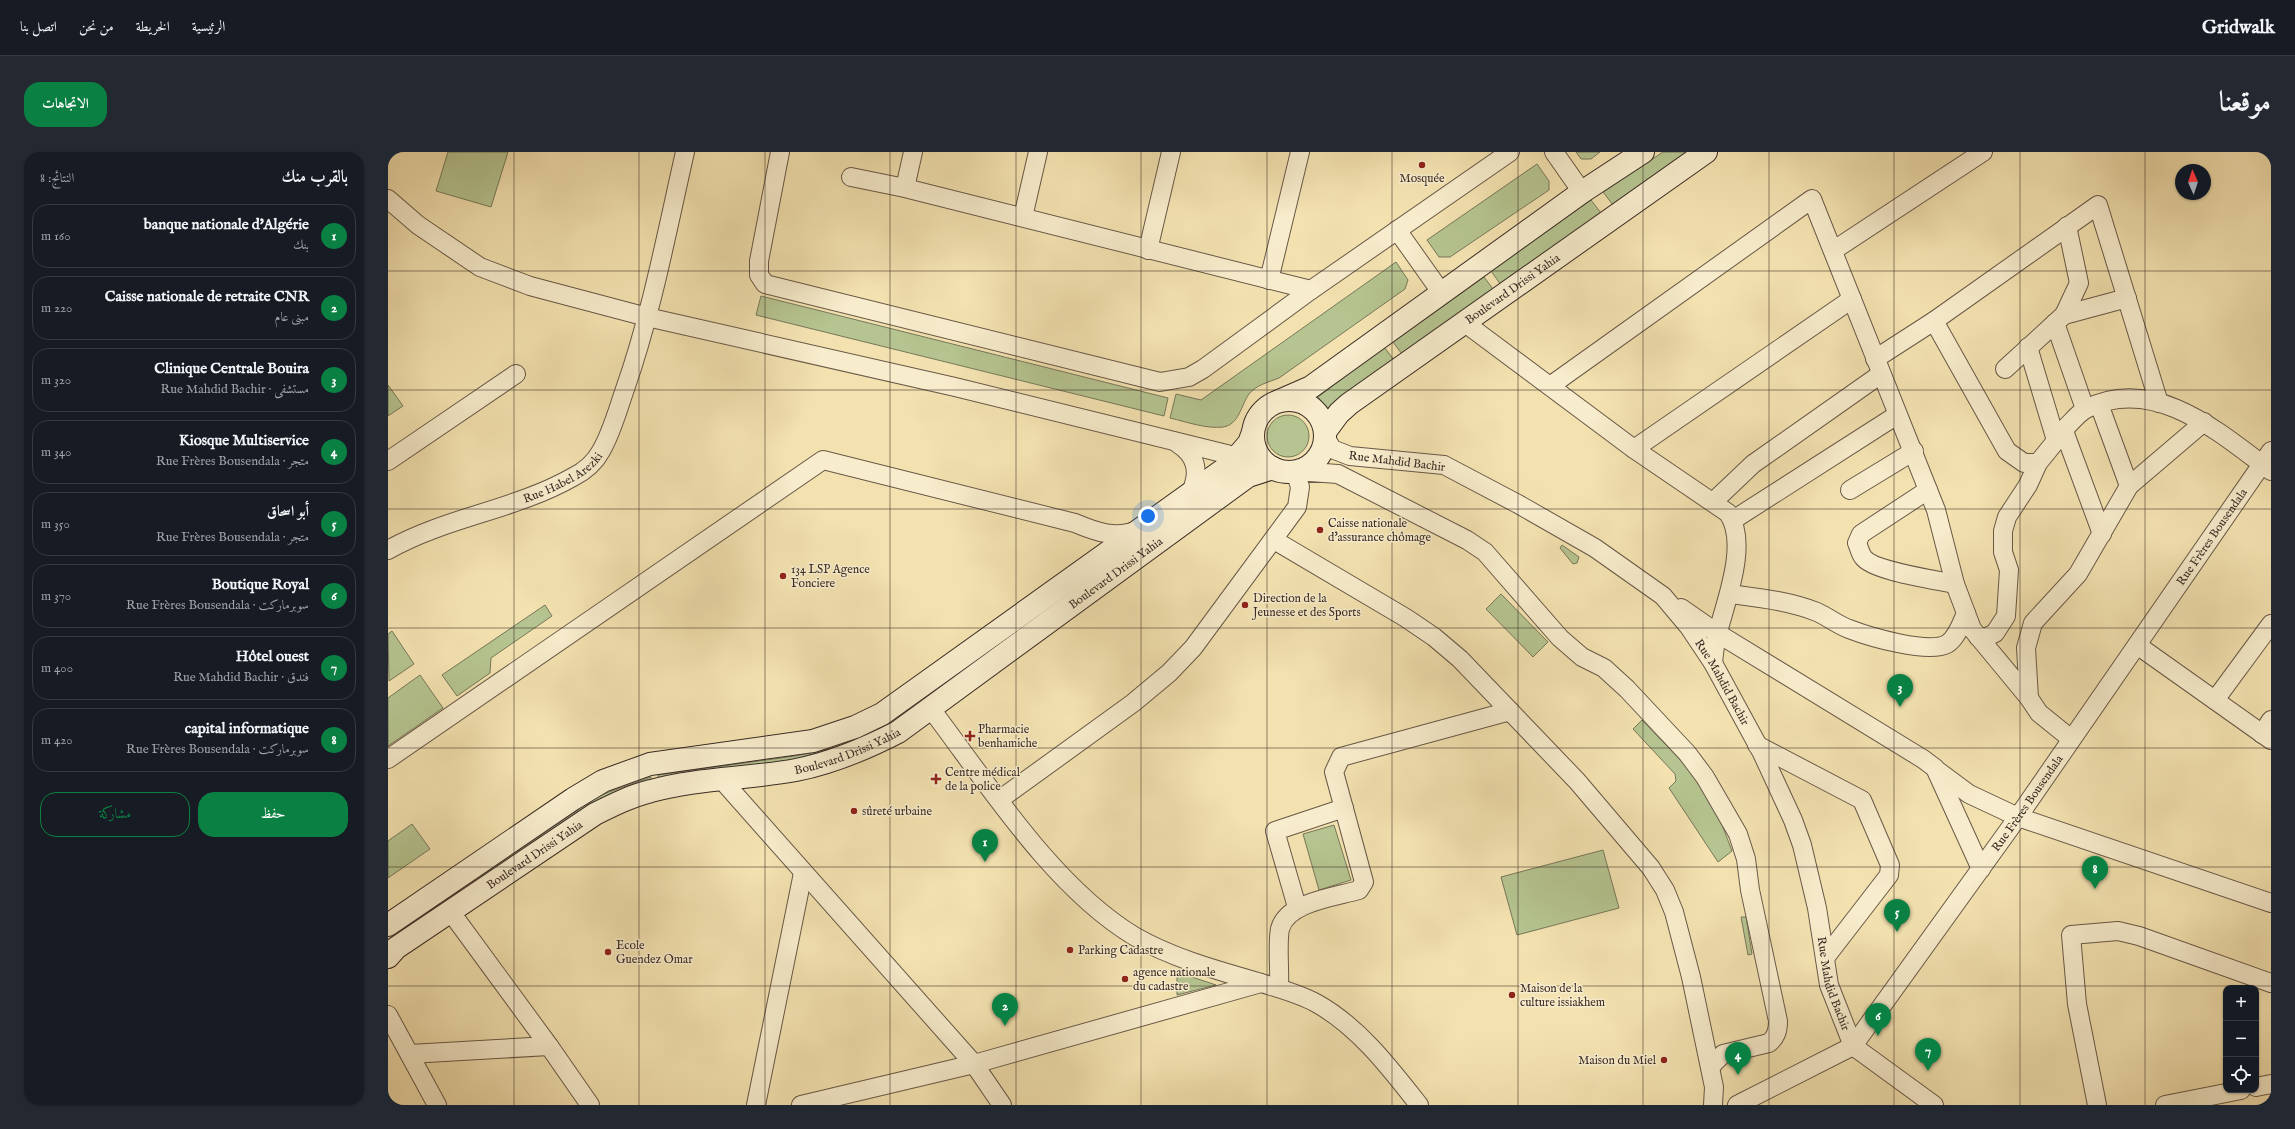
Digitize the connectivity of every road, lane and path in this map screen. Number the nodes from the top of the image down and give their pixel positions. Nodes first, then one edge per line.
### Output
1 (685, 152) edge
2 (780, 152) edge
3 (913, 152) edge
4 (1038, 152) edge
5 (1171, 152) edge
6 (1300, 152) edge
7 (1510, 152) edge
8 (1554, 152) edge
9 (1643, 152) edge
10 (1706, 152) edge
11 (1983, 152) edge
12 (851, 177) dead end
13 (905, 188) junction
14 (1582, 192) junction
15 (388, 199) edge
16 (1023, 217) junction
17 (2067, 226) junction
18 (1397, 230) junction
19 (1148, 250) junction
20 (1834, 250) junction
21 (1269, 280) junction
22 (1311, 290) junction
23 (1441, 292) junction
24 (1852, 298) junction
25 (2127, 298) junction
26 (647, 317) junction
27 (2060, 319) junction
28 (1934, 321) junction
29 (1465, 323) junction
30 (2028, 347) junction
31 (1878, 367) junction
32 (2004, 368) dead end
33 (516, 374) dead end
34 (1550, 386) junction
35 (1279, 401) junction
36 (2159, 403) junction
37 (2092, 407) junction
38 (1897, 414) junction
39 (2204, 422) junction
40 (1254, 428) junction
41 (1325, 434) junction
42 (2060, 434) junction
43 (1176, 442) junction
44 (1634, 449) junction
45 (1213, 451) junction
46 (1914, 451) junction
47 (1238, 457) junction
48 (388, 461) edge
49 (2268, 462) edge
50 (2038, 463) junction
51 (1270, 466) junction
52 (1295, 471) junction
53 (2129, 486) junction
54 (1850, 490) dead end
55 (1928, 490) junction
56 (1190, 494) junction
57 (1713, 502) junction
58 (1733, 520) junction
59 (1086, 528) junction
60 (1141, 529) junction
61 (2102, 534) junction
62 (1274, 540) junction
63 (388, 550) edge
64 (1092, 564) junction
65 (1955, 584) junction
66 (1730, 594) junction
67 (1663, 596) junction
68 (1966, 613) junction
69 (2271, 624) edge
70 (1718, 633) junction
71 (1978, 637) junction
72 (2137, 645) junction
73 (1713, 663) junction
74 (2029, 698) junction
75 (2215, 700) junction
76 (931, 710) junction
77 (1510, 711) junction
78 (2268, 731) edge
79 (2070, 738) junction
80 (1757, 744) junction
81 (388, 759) edge
82 (1935, 768) junction
83 (722, 780) junction
84 (999, 800) junction
85 (1344, 808) junction
86 (2018, 817) junction
87 (1981, 870) junction
88 (803, 873) junction
89 (2271, 903) edge
90 (1297, 907) junction
91 (450, 912) junction
92 (388, 926) edge
93 (388, 957) edge
94 (1826, 958) junction
95 (1261, 983) junction
96 (2271, 983) edge
97 (1279, 988) junction
98 (388, 1015) edge
99 (388, 1040) edge
100 (549, 1046) junction
101 (1853, 1046) junction
102 (410, 1054) junction
103 (974, 1064) junction
104 (1710, 1067) junction
105 (2271, 1084) edge
106 (2259, 1086) edge
107 (2226, 1093) edge
108 (424, 1105) edge
109 (436, 1105) edge
110 (590, 1105) edge
111 (756, 1105) edge
112 (801, 1105) edge
113 (1002, 1105) edge
114 (1419, 1105) edge
115 (1713, 1105) edge
116 (1737, 1105) edge
117 (1934, 1105) edge
118 (2097, 1105) edge
119 (2165, 1105) edge

1 - 26 street, Rue Habel Arezki
2 - 22 street
3 - 13 street
4 - 16 street
5 - 19 street
6 - 21 street
7 - 18 street
8 - 14 street
9 - 14 main road
10 - 29 main road, Boulevard Drissi Yahia
11 - 20 street
12 - 13 street
13 - 16 street
14 - 23 main road
15 - 26 street
16 - 19 street
17 - 25 street
17 - 27 street
17 - 28 street
18 - 22 street
18 - 23 street
19 - 21 street
20 - 24 street
20 - 34 street
21 - 22 street
23 - 35 main road
24 - 31 street
24 - 44 street
25 - 27 street
25 - 36 street
26 - 43 street
26 - 63 street, Rue Habel Arezki
27 - 30 street
27 - 37 street
28 - 31 street
28 - 50 street
29 - 34 street
29 - 41 main road, Boulevard Drissi Yahia
30 - 32 street
30 - 42 street
31 - 38 street
31 - 57 street
33 - 48 street
34 - 44 street
35 - 40 main road
35 - 41 main road
36 - 37 street
36 - 39 street
37 - 42 street
37 - 53 street
38 - 46 street
38 - 58 street
39 - 49 street
39 - 53 street
40 - 45 street
40 - 47 main road, Boulevard Drissi Yahia
40 - 51 main road
41 - 52 main road
41 - 67 street, Rue Mahdid Bachir
42 - 50 street
42 - 61 street
43 - 45 street
43 - 56 street
44 - 57 street
45 - 47 street
46 - 54 street
46 - 55 street
47 - 51 street
47 - 56 main road, Boulevard Drissi Yahia
49 - 72 street, Rue Frères Bousendala
50 - 71 street
51 - 52 main road
51 - 76 main road, Boulevard Drissi Yahia
52 - 62 street
52 - 104 street
53 - 61 street
55 - 65 street
55 - 65 street
56 - 60 main road, Boulevard Drissi Yahia
57 - 58 street
58 - 66 street
59 - 60 street
59 - 64 street
59 - 81 street
60 - 64 main road, Boulevard Drissi Yahia
61 - 74 street
62 - 77 street
62 - 84 street
64 - 92 main road, Boulevard Drissi Yahia
65 - 68 street
66 - 68 street
66 - 70 street
67 - 70 street
67 - 73 street, Rue Mahdid Bachir
68 - 71 street
69 - 75 street
70 - 73 street
70 - 82 street
71 - 74 street
72 - 75 street
72 - 79 street, Rue Frères Bousendala
73 - 80 street, Rue Mahdid Bachir
74 - 79 street
75 - 78 street
76 - 83 main road, Boulevard Drissi Yahia
76 - 84 street
77 - 85 street
77 - 104 street
79 - 86 street, Rue Frères Bousendala
80 - 94 street, Rue Mahdid Bachir
80 - 94 street
82 - 86 street
82 - 87 street
83 - 88 street
83 - 91 main road, Boulevard Drissi Yahia
84 - 95 street
85 - 90 street
85 - 90 street
86 - 87 street, Rue Frères Bousendala
86 - 89 street
87 - 101 street, Rue Frères Bousendala
88 - 103 street
88 - 111 street
90 - 97 street
91 - 93 main road, Boulevard Drissi Yahia
91 - 100 street
94 - 101 street, Rue Mahdid Bachir
95 - 97 street
95 - 103 street
96 - 118 street
97 - 114 street
98 - 102 street
99 - 108 street
100 - 102 street
100 - 110 street
101 - 116 street, Rue Frères Bousendala
101 - 117 street, Rue Mahdid Bachir
102 - 109 street
103 - 112 street
103 - 113 street
104 - 115 street
105 - 106 street
107 - 119 street

